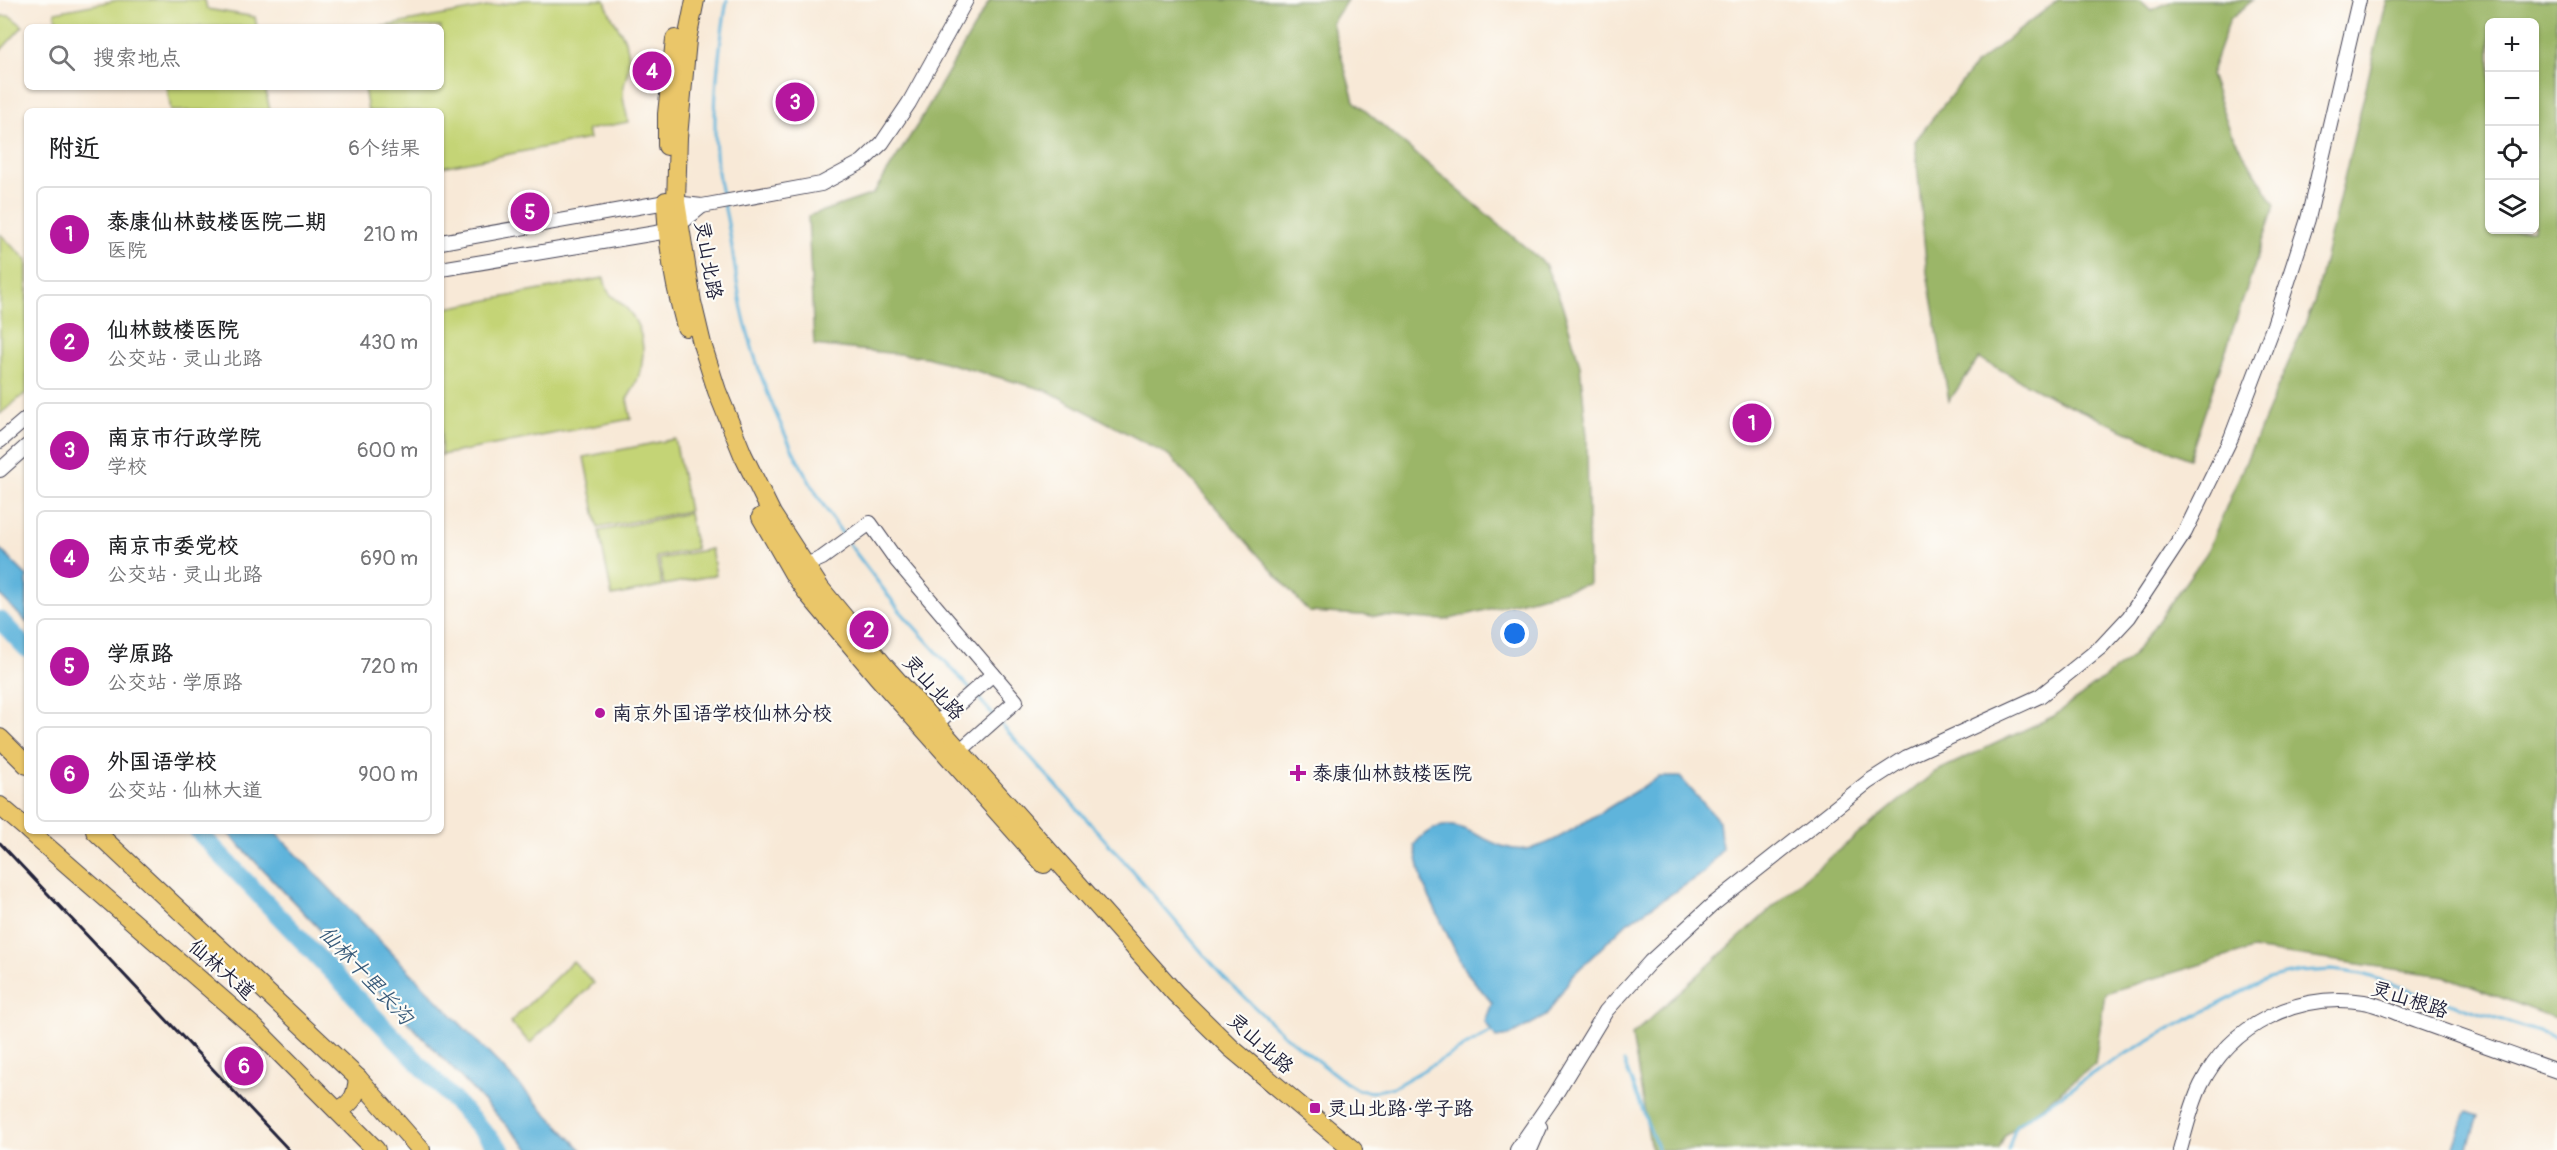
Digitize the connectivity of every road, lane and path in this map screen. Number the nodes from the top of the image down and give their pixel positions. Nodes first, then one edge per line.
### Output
1 (683, 0) edge
2 (695, 0) edge
3 (966, 0) edge
4 (2359, 0) edge
5 (671, 202) junction
6 (702, 206) junction
7 (674, 228) junction
8 (444, 241) edge
9 (444, 268) edge
10 (24, 421) edge
11 (0, 441) edge
12 (24, 449) edge
13 (0, 470) edge
14 (814, 561) junction
15 (993, 674) junction
16 (931, 728) junction
17 (0, 738) edge
18 (955, 755) junction
19 (24, 762) edge
20 (0, 806) edge
21 (24, 827) edge
22 (33, 834) edge
23 (98, 834) edge
24 (2557, 1071) edge
25 (358, 1078) junction
26 (1555, 1095) junction
27 (339, 1110) junction
28 (376, 1150) edge
29 (421, 1150) edge
30 (1333, 1150) edge
31 (1353, 1150) edge
32 (1517, 1150) edge
33 (1530, 1150) edge
34 (2180, 1150) edge

1 - 5 main road, 灵山北路
2 - 5 main road, 灵山北路
3 - 6 street
4 - 26 street
5 - 6 street
5 - 7 main road, 灵山北路
5 - 8 street
6 - 7 street
7 - 9 street
7 - 14 main road, 灵山北路
7 - 16 main road, 灵山北路
10 - 11 street
12 - 13 street
14 - 15 street
14 - 16 main road, 灵山北路
15 - 16 street
15 - 18 street
16 - 18 main road, 灵山北路
17 - 19 main road
18 - 30 main road, 灵山北路
18 - 31 main road, 灵山北路
20 - 21 main road, 仙林大道
22 - 27 main road, 仙林大道
23 - 25 main road, 仙林大道
24 - 34 street, 灵山根路
25 - 27 main road
25 - 29 main road, 仙林大道
26 - 32 street
26 - 33 street
27 - 28 main road, 仙林大道

